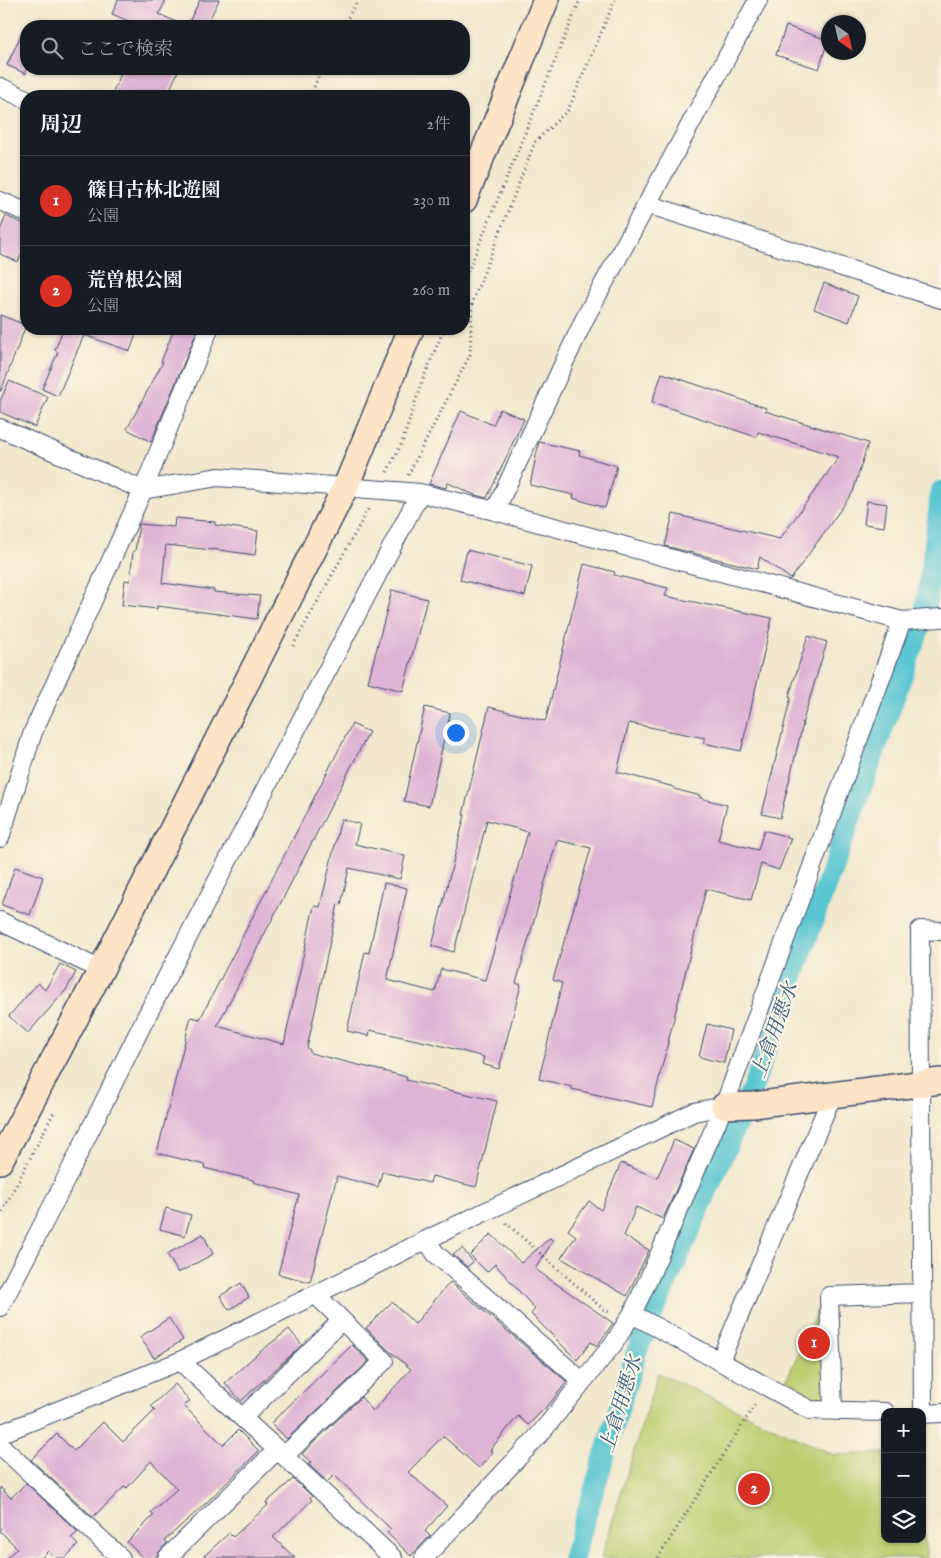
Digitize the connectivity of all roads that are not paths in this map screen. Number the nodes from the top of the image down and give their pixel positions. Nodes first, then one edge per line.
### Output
1 (546, 0) edge
2 (758, 0) edge
3 (0, 87) edge
4 (20, 96) edge
5 (470, 185) edge
6 (0, 201) edge
7 (647, 204) junction
8 (20, 209) edge
9 (941, 299) edge
10 (208, 335) edge
11 (409, 335) edge
12 (0, 428) edge
13 (346, 486) junction
14 (143, 490) junction
15 (420, 492) junction
16 (494, 511) junction
17 (936, 619) edge
18 (902, 621) junction
19 (0, 838) edge
20 (0, 920) edge
21 (941, 931) edge
22 (101, 970) junction
23 (931, 1083) edge
24 (832, 1096) junction
25 (724, 1106) junction
26 (0, 1161) edge
27 (426, 1240) junction
28 (922, 1293) junction
29 (316, 1295) junction
30 (0, 1307) edge
31 (629, 1318) junction
32 (342, 1320) junction
33 (180, 1361) junction
34 (720, 1362) junction
35 (582, 1381) junction
36 (923, 1408) edge
37 (833, 1410) junction
38 (881, 1412) edge
39 (941, 1413) edge
40 (926, 1414) edge
41 (242, 1418) junction
42 (0, 1434) edge
43 (0, 1445) edge
44 (280, 1453) junction
45 (120, 1558) edge
46 (167, 1558) edge
47 (393, 1558) edge
48 (424, 1558) edge

1 - 5 street
2 - 7 street
3 - 4 street
6 - 8 street
7 - 9 street
7 - 16 street
10 - 14 street
11 - 13 street
12 - 14 street
13 - 14 street
13 - 15 street
13 - 22 street
14 - 19 street
15 - 16 street
15 - 30 street
16 - 18 street
17 - 18 street
18 - 25 street
20 - 22 street
21 - 23 street
22 - 26 street
23 - 24 street
23 - 28 street
24 - 25 street
24 - 34 street
25 - 27 street
25 - 31 street
27 - 29 street
27 - 35 street
28 - 36 street
28 - 37 street
29 - 32 street
29 - 33 street
31 - 34 street
31 - 35 street
32 - 41 street
32 - 44 street
33 - 41 street
33 - 42 street
34 - 37 street
35 - 48 street
37 - 38 street
39 - 40 street
41 - 44 street
43 - 45 street
44 - 46 street
44 - 47 street

